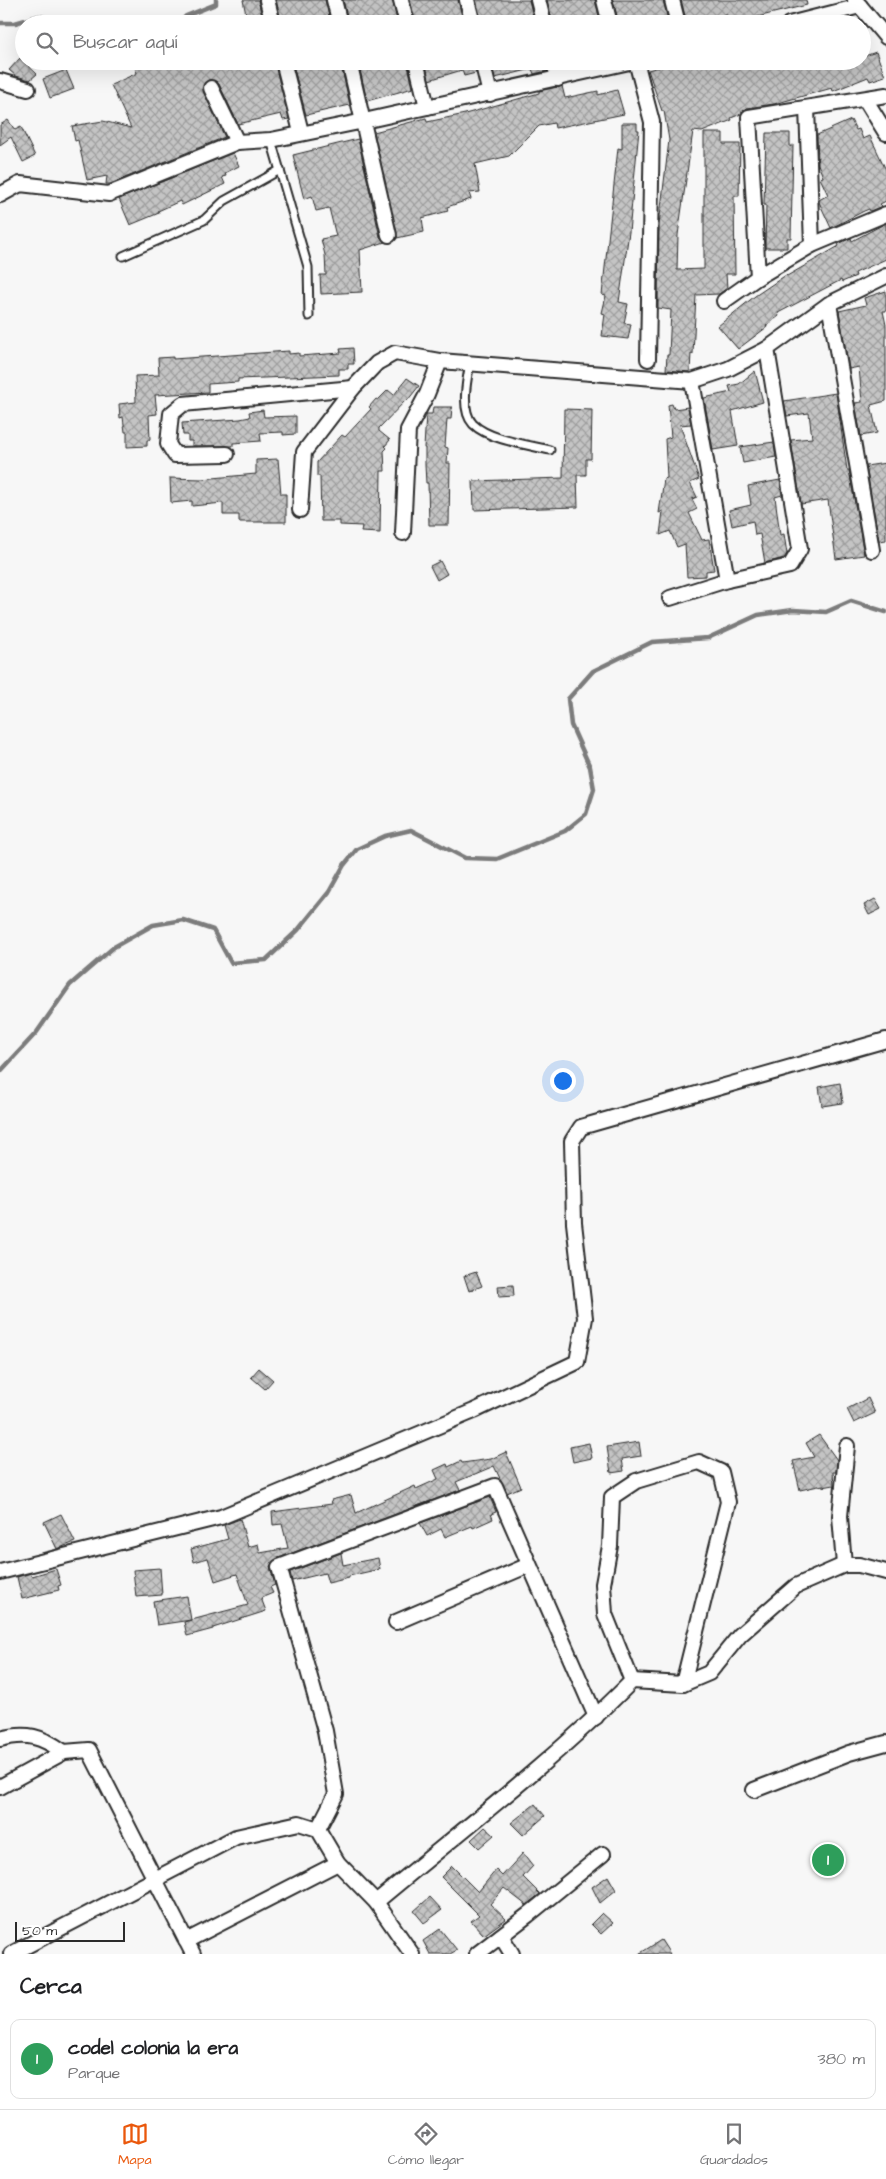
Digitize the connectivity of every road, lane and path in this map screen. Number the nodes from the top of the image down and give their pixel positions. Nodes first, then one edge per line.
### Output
1 (267, 0) edge
2 (334, 0) edge
3 (401, 0) edge
4 (467, 0) edge
5 (538, 0) edge
6 (604, 0) edge
7 (672, 0) edge
8 (858, 3) edge
9 (271, 15) edge
10 (338, 15) edge
11 (405, 15) edge
12 (471, 15) edge
13 (542, 15) edge
14 (608, 15) edge
15 (676, 15) edge
16 (819, 15) edge
17 (868, 15) edge
18 (871, 19) edge
19 (886, 37) edge
20 (285, 70) edge
21 (351, 70) edge
22 (418, 70) edge
23 (484, 70) edge
24 (556, 70) edge
25 (592, 70) edge
26 (638, 70) edge
27 (558, 79) junction
28 (0, 80) edge
29 (211, 88) dead end
30 (28, 89) dead end
31 (490, 94) junction
32 (886, 95) edge
33 (865, 99) junction
34 (427, 107) junction
35 (807, 108) junction
36 (364, 121) junction
37 (301, 132) junction
38 (886, 133) edge
39 (271, 140) junction
40 (237, 142) junction
41 (280, 170) junction
42 (0, 195) edge
43 (886, 214) edge
44 (389, 235) dead end
45 (812, 245) junction
46 (123, 256) dead end
47 (758, 276) junction
48 (886, 276) edge
49 (724, 301) dead end
50 (829, 304) junction
51 (309, 316) dead end
52 (767, 349) junction
53 (648, 358) dead end
54 (440, 361) junction
55 (470, 363) junction
56 (692, 381) junction
57 (353, 388) junction
58 (550, 450) dead end
59 (227, 454) dead end
60 (300, 510) dead end
61 (403, 533) dead end
62 (872, 550) dead end
63 (727, 580) junction
64 (670, 598) dead end
65 (886, 1040) edge
66 (847, 1446) dead end
67 (529, 1565) junction
68 (844, 1565) junction
69 (0, 1572) edge
70 (886, 1572) edge
71 (396, 1622) dead end
72 (632, 1681) junction
73 (682, 1684) junction
74 (596, 1717) junction
75 (0, 1739) edge
76 (886, 1743) edge
77 (64, 1752) junction
78 (0, 1787) edge
79 (754, 1790) dead end
80 (318, 1829) junction
81 (603, 1854) dead end
82 (338, 1863) junction
83 (154, 1879) junction
84 (376, 1902) junction
85 (501, 1936) junction
86 (186, 1941) junction
87 (11, 1954) edge
88 (193, 1954) edge
89 (412, 1954) edge
90 (476, 1954) edge
91 (512, 1954) edge

1 - 9 street
2 - 10 street
3 - 11 street
4 - 12 street
5 - 13 street
6 - 14 street
7 - 15 street
8 - 16 street
8 - 17 street
18 - 19 street
20 - 37 street
21 - 36 street
22 - 34 street
23 - 31 street
24 - 27 street
25 - 27 street
26 - 53 street
27 - 31 street
28 - 30 street
29 - 40 street
31 - 34 street
32 - 33 street
33 - 35 street
33 - 38 street
34 - 36 street
35 - 45 street
35 - 47 street
36 - 37 street
36 - 44 street
37 - 39 street
39 - 40 street
39 - 41 lane
40 - 42 street
41 - 46 lane
41 - 51 lane
43 - 45 street
45 - 47 street
47 - 49 street
48 - 50 street
50 - 52 street
50 - 62 street
52 - 56 street
52 - 63 street
54 - 55 street
54 - 57 street
54 - 61 street
55 - 56 street
55 - 58 lane
56 - 63 street
57 - 59 street
57 - 60 street
63 - 64 street
65 - 69 street
66 - 68 street
67 - 71 street
67 - 74 street
67 - 80 street
68 - 70 street
68 - 73 street
72 - 73 street
72 - 73 street
72 - 74 street
74 - 84 street
75 - 77 street
76 - 79 street
77 - 78 street
77 - 83 street
80 - 82 street
80 - 83 street
81 - 85 street
82 - 84 street
82 - 86 street
83 - 86 street
83 - 87 street
84 - 89 street
85 - 90 street
85 - 91 street
86 - 88 street

